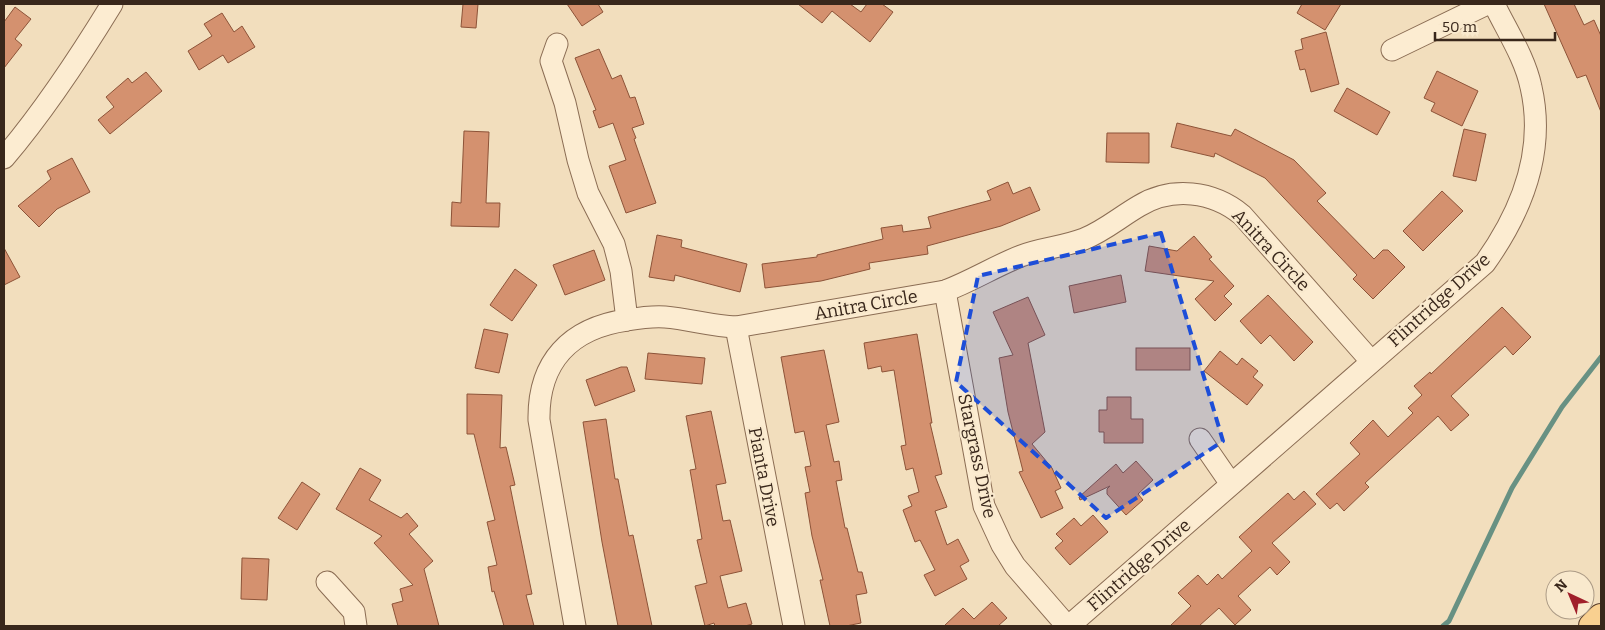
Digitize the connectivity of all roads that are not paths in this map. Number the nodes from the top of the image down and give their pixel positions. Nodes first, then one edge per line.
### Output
1 (112, 4) edge
2 (1487, 4) edge
3 (1494, 4) edge
4 (557, 44) dead end
5 (1392, 50) dead end
6 (4, 158) edge
7 (945, 291) junction
8 (627, 320) junction
9 (736, 327) junction
10 (1371, 361) junction
11 (1200, 439) dead end
12 (1231, 484) junction
13 (327, 582) dead end
14 (1601, 617) edge
15 (356, 626) edge
16 (575, 626) edge
17 (794, 626) edge
18 (1068, 626) edge
19 (1592, 626) edge

1 - 6 street
2 - 5 street
3 - 10 street, Flintridge Drive
4 - 8 street
7 - 9 street, Anitra Circle
7 - 10 street, Anitra Circle
7 - 18 street, Stargrass Drive
8 - 9 street, Anitra Circle
8 - 16 street, Anitra Circle
9 - 17 street, Pianta Drive
10 - 12 street, Flintridge Drive
11 - 12 street
12 - 18 street, Flintridge Drive
13 - 15 street
14 - 19 main road

